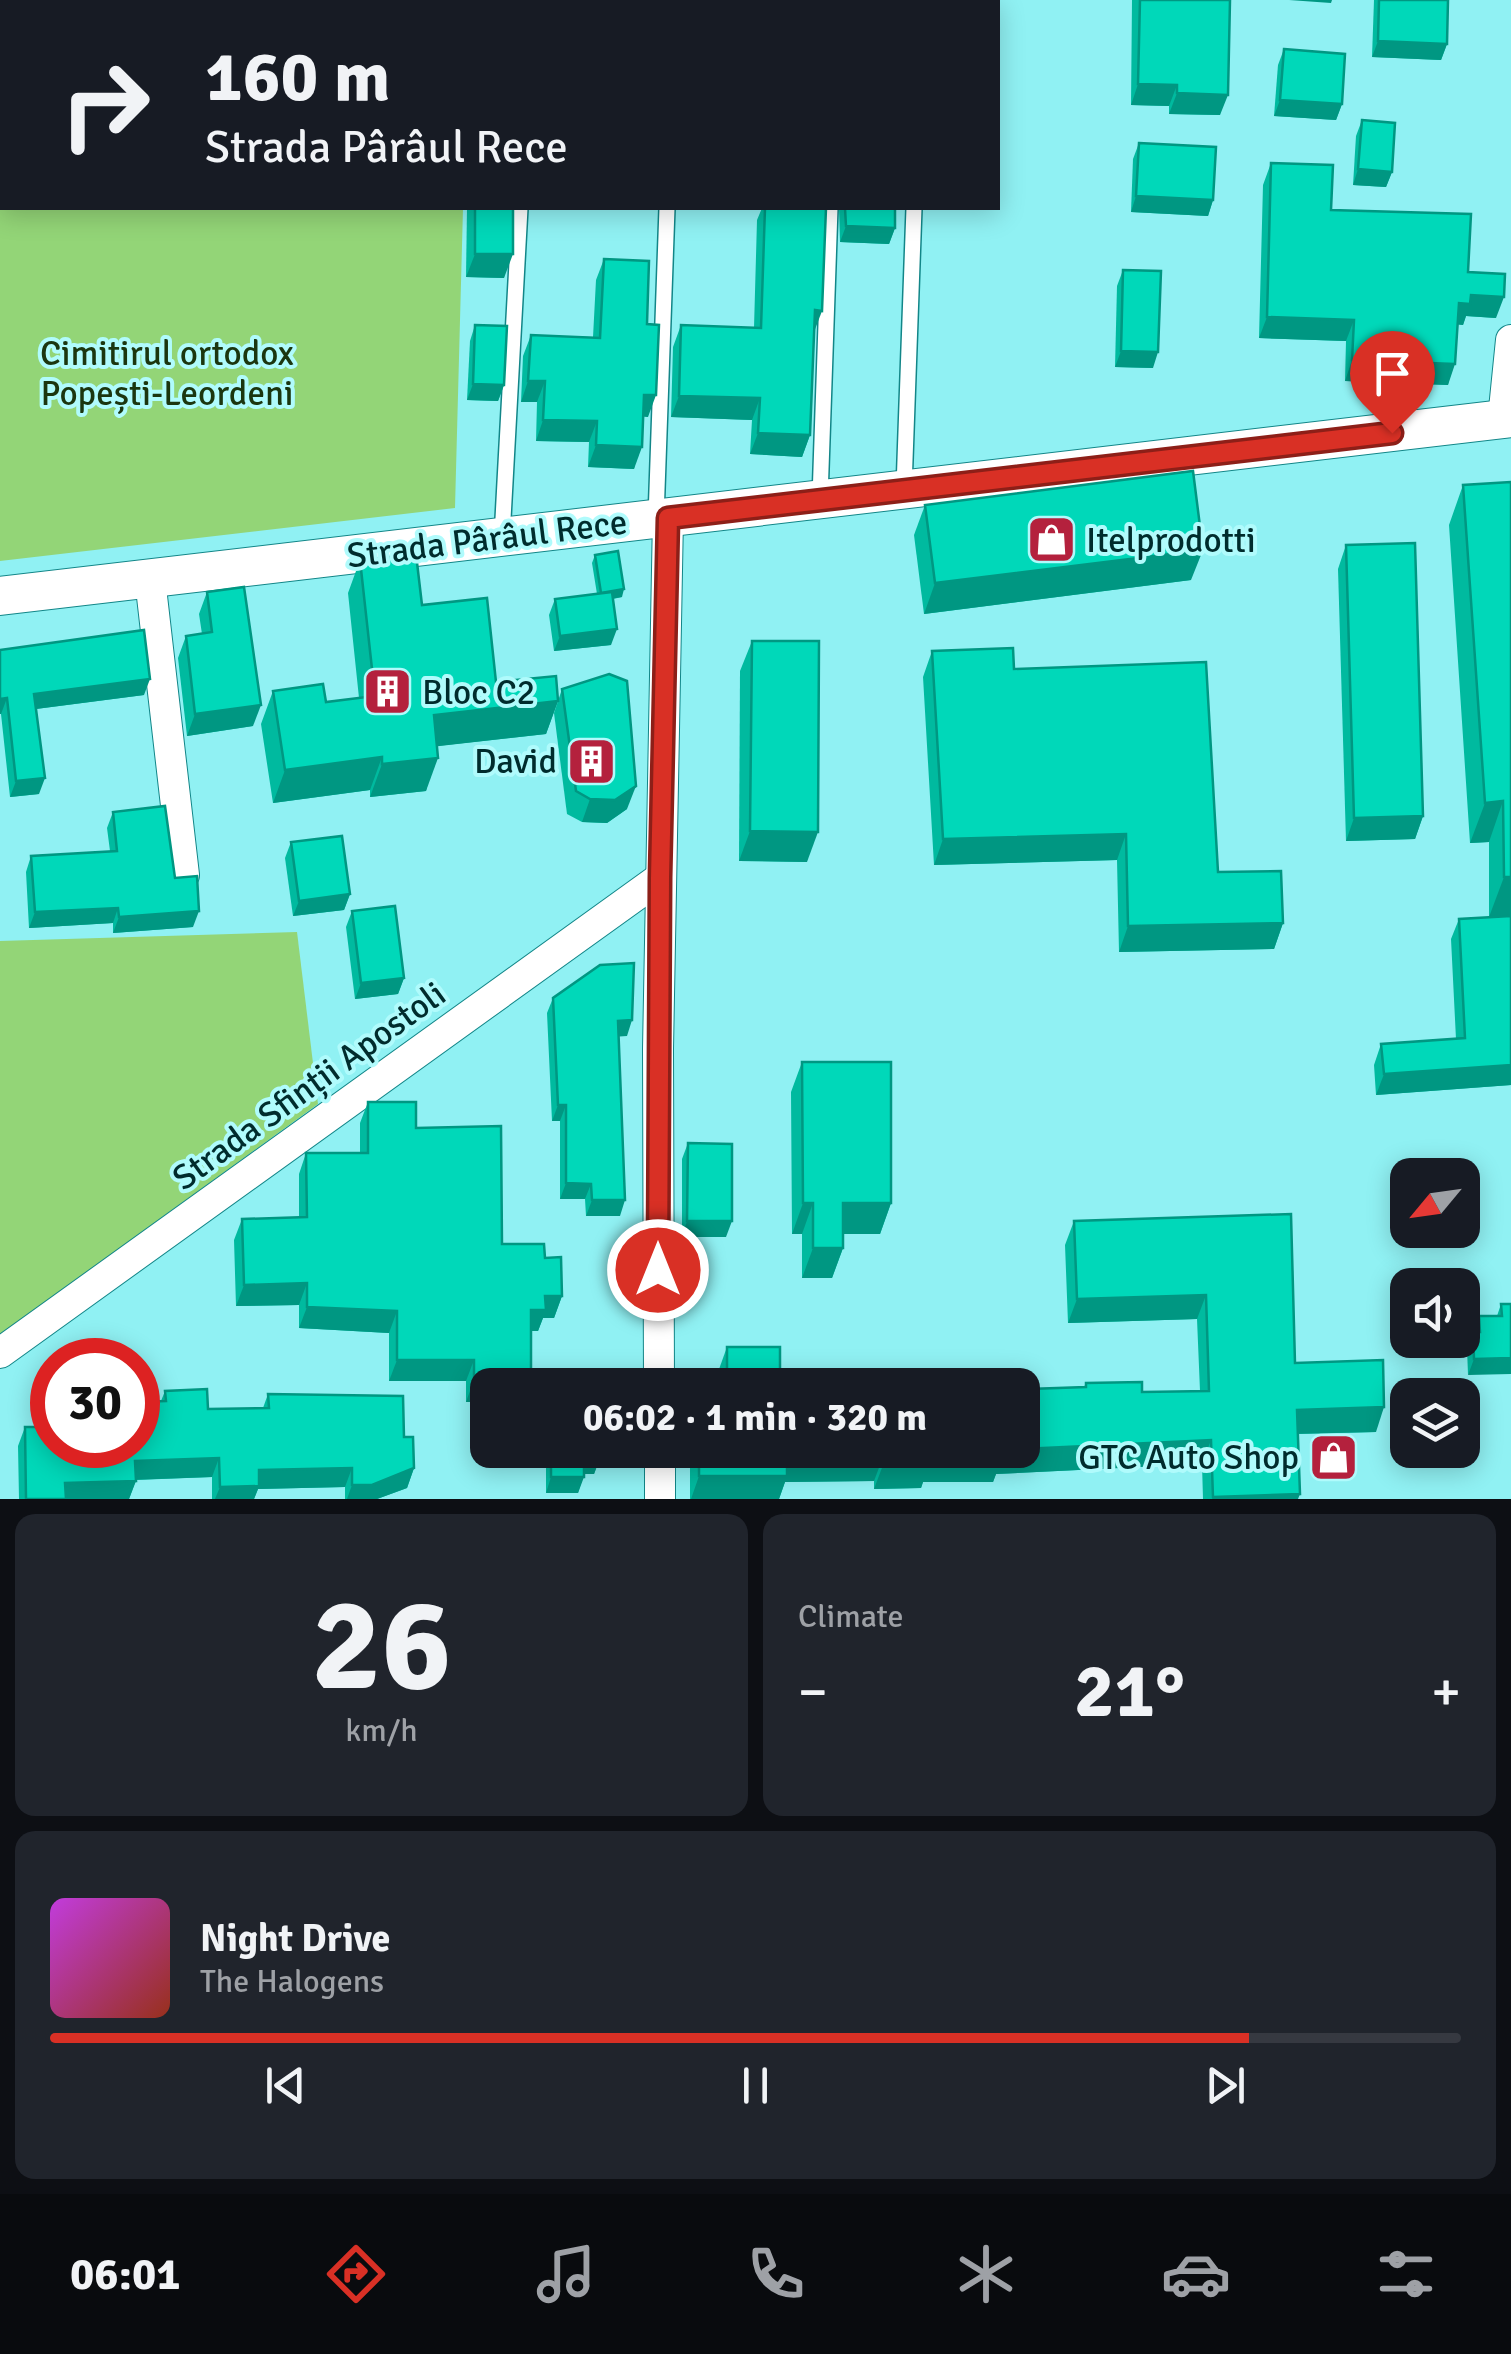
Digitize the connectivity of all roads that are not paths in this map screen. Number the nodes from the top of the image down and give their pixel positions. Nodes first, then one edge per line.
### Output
1 (520, 210) edge
2 (667, 210) edge
3 (830, 210) edge
4 (914, 210) edge
5 (1511, 340) edge
6 (1507, 419) edge
7 (904, 490) junction
8 (820, 499) junction
9 (662, 518) junction
10 (502, 537) junction
11 (150, 579) junction
12 (0, 596) edge
13 (184, 875) edge
14 (660, 878) junction
15 (0, 1353) edge
16 (659, 1368) edge
17 (660, 1468) edge
18 (660, 1499) edge

1 - 10 lane
2 - 9 lane
3 - 8 lane
4 - 7 lane
5 - 6 street
6 - 7 street, Strada Pârâul Rece
7 - 8 street, Strada Pârâul Rece
8 - 9 street, Strada Pârâul Rece
9 - 10 street, Strada Pârâul Rece
9 - 14 street
10 - 11 street, Strada Pârâul Rece
11 - 12 street, Strada Pârâul Rece
11 - 13 street
14 - 15 street, Strada Sfinții Apostoli
14 - 16 street
17 - 18 street

